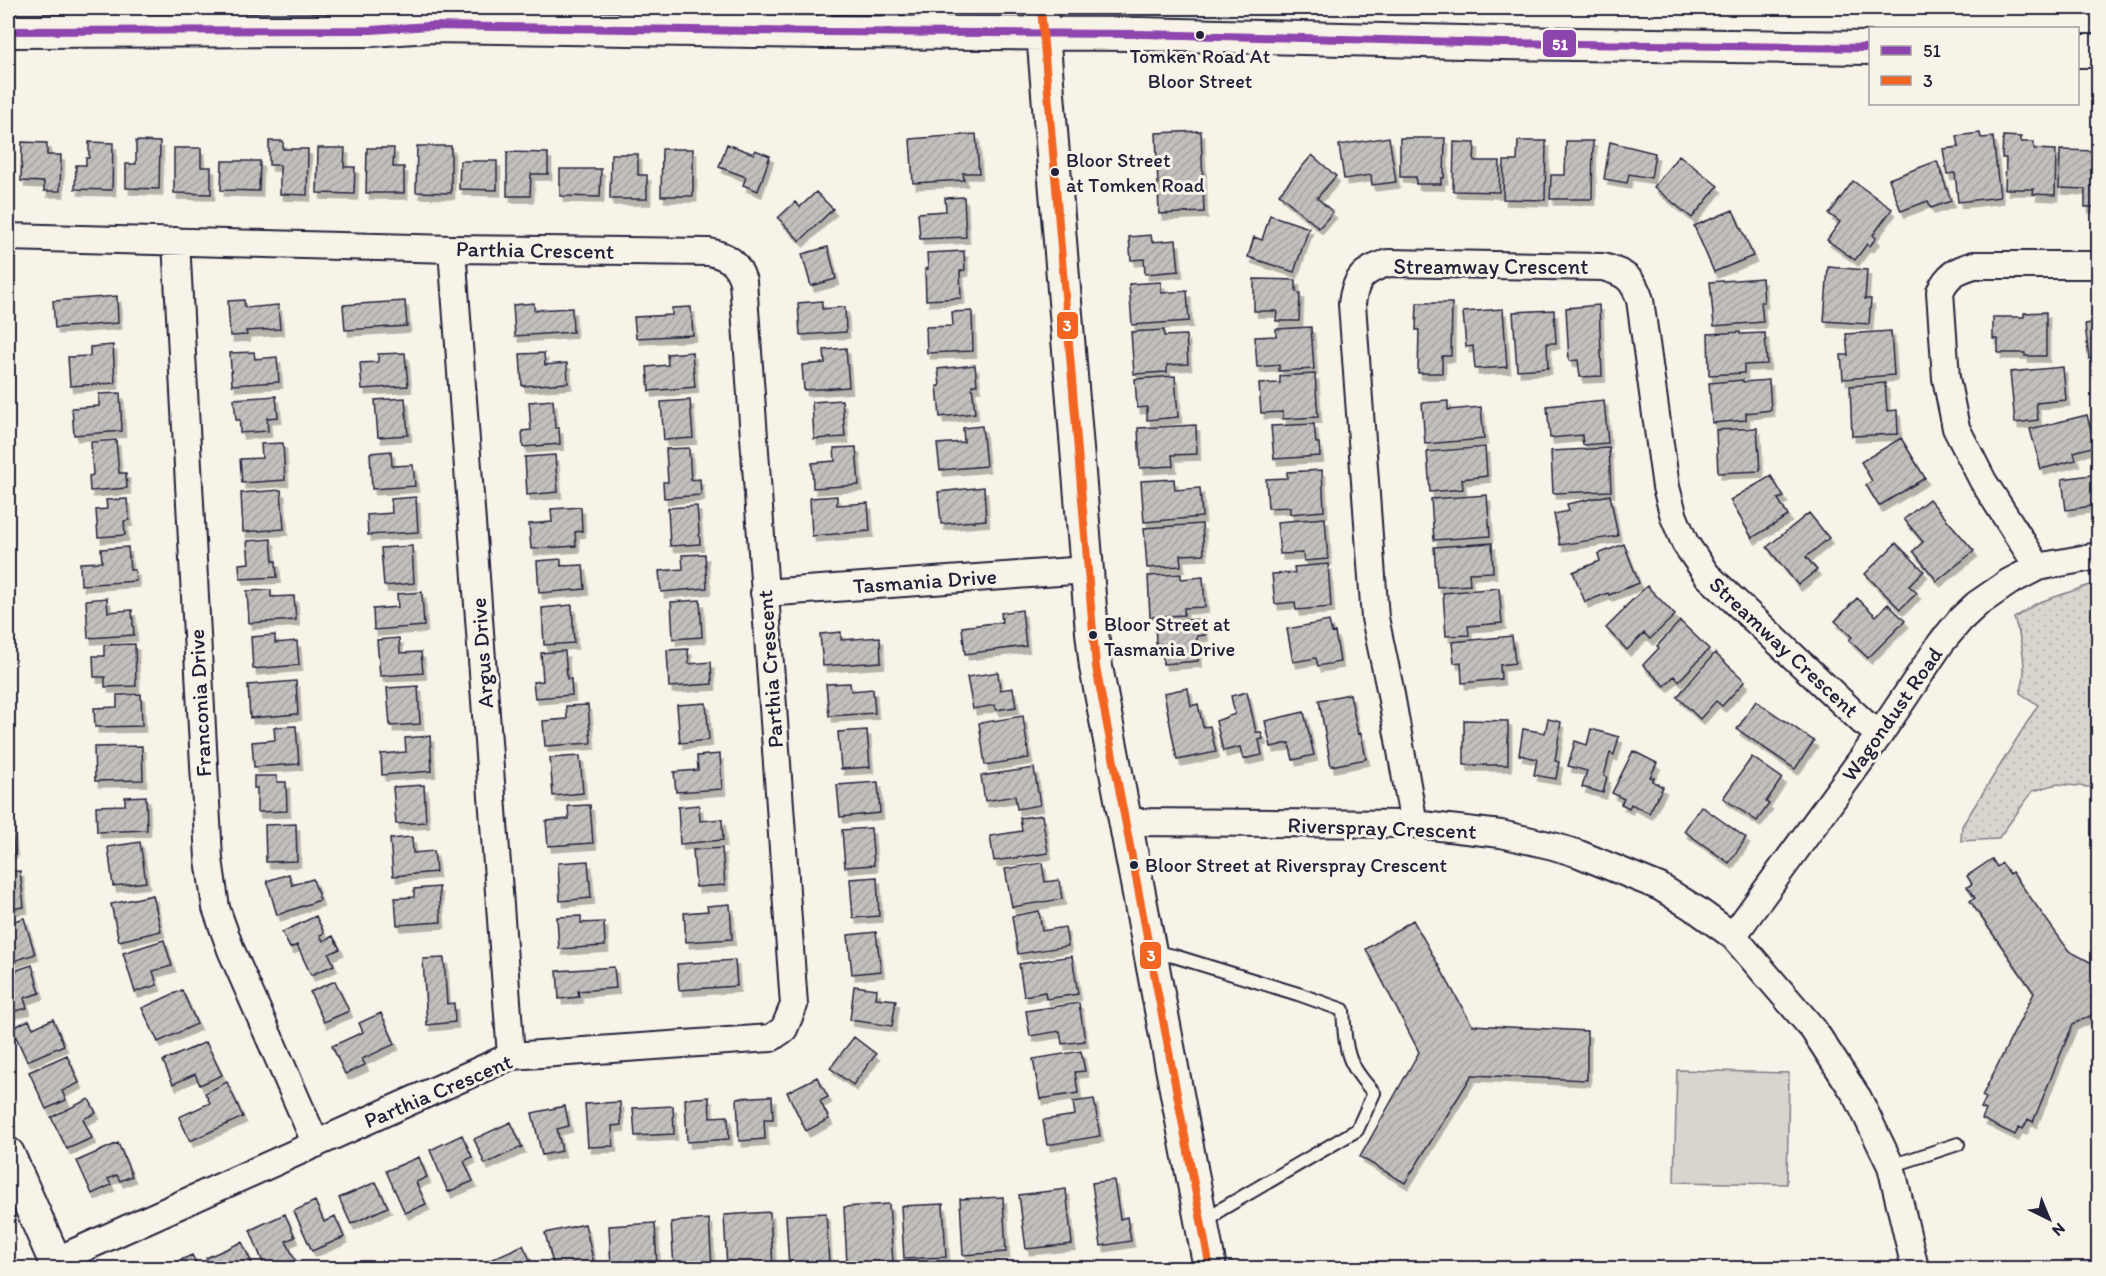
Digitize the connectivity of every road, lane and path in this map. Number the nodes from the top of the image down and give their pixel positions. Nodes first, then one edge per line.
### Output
1 (126, 19) edge
2 (824, 20) edge
3 (1042, 20) edge
4 (8, 31) edge
5 (1869, 48) edge
6 (2079, 51) edge
7 (2098, 51) edge
8 (8, 237) edge
9 (176, 241) junction
10 (452, 249) junction
11 (2098, 264) edge
12 (2098, 556) edge
13 (2037, 567) junction
14 (1087, 570) junction
15 (764, 593) junction
16 (1880, 734) junction
17 (1126, 822) junction
18 (1414, 824) junction
19 (1733, 936) junction
20 (1150, 951) junction
21 (512, 1056) junction
22 (316, 1144) junction
23 (1958, 1144) dead end
24 (8, 1154) edge
25 (1891, 1166) junction
26 (1203, 1228) junction
27 (57, 1265) edge
28 (1210, 1269) edge
29 (1915, 1269) edge

1 - 2 street
1 - 4 street
2 - 3 street
3 - 5 street
3 - 14 street
6 - 7 street
8 - 9 street, Parthia Crescent
9 - 10 street, Parthia Crescent
9 - 22 street, Franconia Drive
10 - 15 street, Parthia Crescent
10 - 21 street, Argus Drive
11 - 13 street
12 - 13 street, Wagondust Road
13 - 16 street, Wagondust Road
14 - 15 street, Tasmania Drive
14 - 17 street
15 - 21 street, Parthia Crescent
16 - 18 street, Streamway Crescent
16 - 19 street, Wagondust Road
17 - 18 street, Riverspray Crescent
17 - 20 street
18 - 19 street, Riverspray Crescent
19 - 25 street, Riverspray Crescent
20 - 26 street
20 - 26 lane
21 - 22 street, Parthia Crescent
22 - 27 street, Parthia Crescent
23 - 25 lane
24 - 27 street
25 - 29 street, Riverspray Crescent
26 - 28 street

